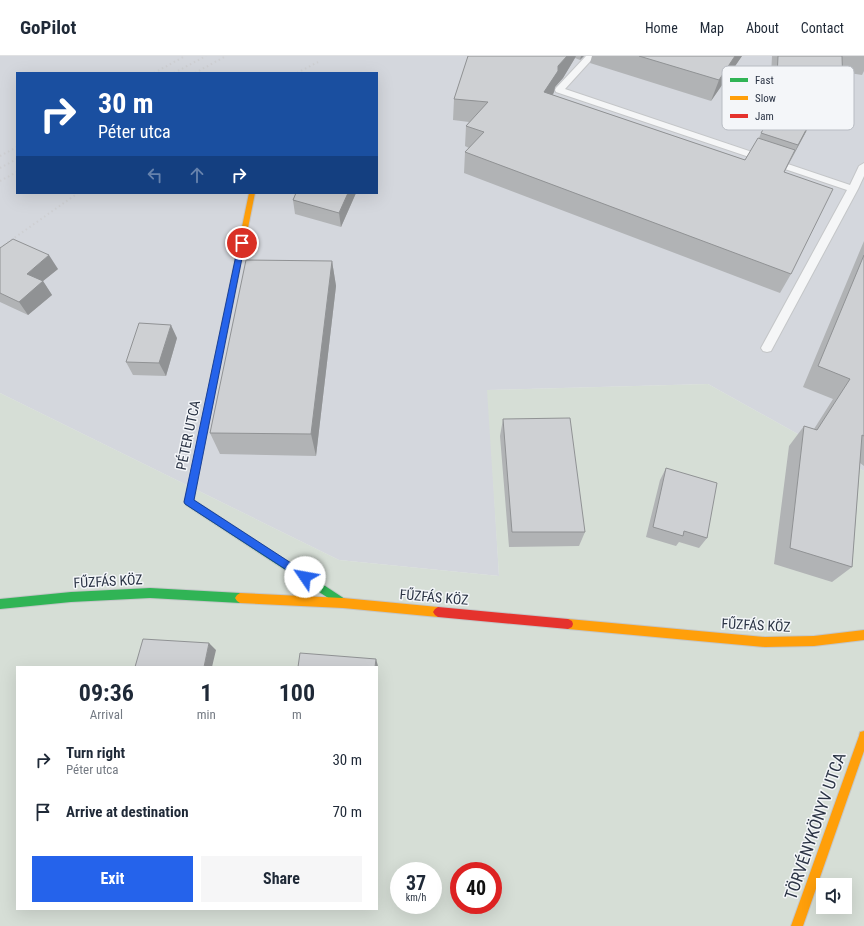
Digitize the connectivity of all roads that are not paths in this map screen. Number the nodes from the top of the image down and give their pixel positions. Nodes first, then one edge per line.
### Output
1 (591, 56) edge
2 (864, 166) edge
3 (853, 189) junction
4 (252, 194) edge
5 (767, 348) dead end
6 (343, 603) junction
7 (0, 604) edge
8 (864, 635) edge
9 (864, 736) edge
10 (797, 926) edge

1 - 3 lane
2 - 3 lane
3 - 5 lane
4 - 6 street, PÉTER UTCA
6 - 7 street, FŰZFÁS KÖZ
6 - 8 street, FŰZFÁS KÖZ
9 - 10 street, TÖRVÉNYKÖNYV UTCA

